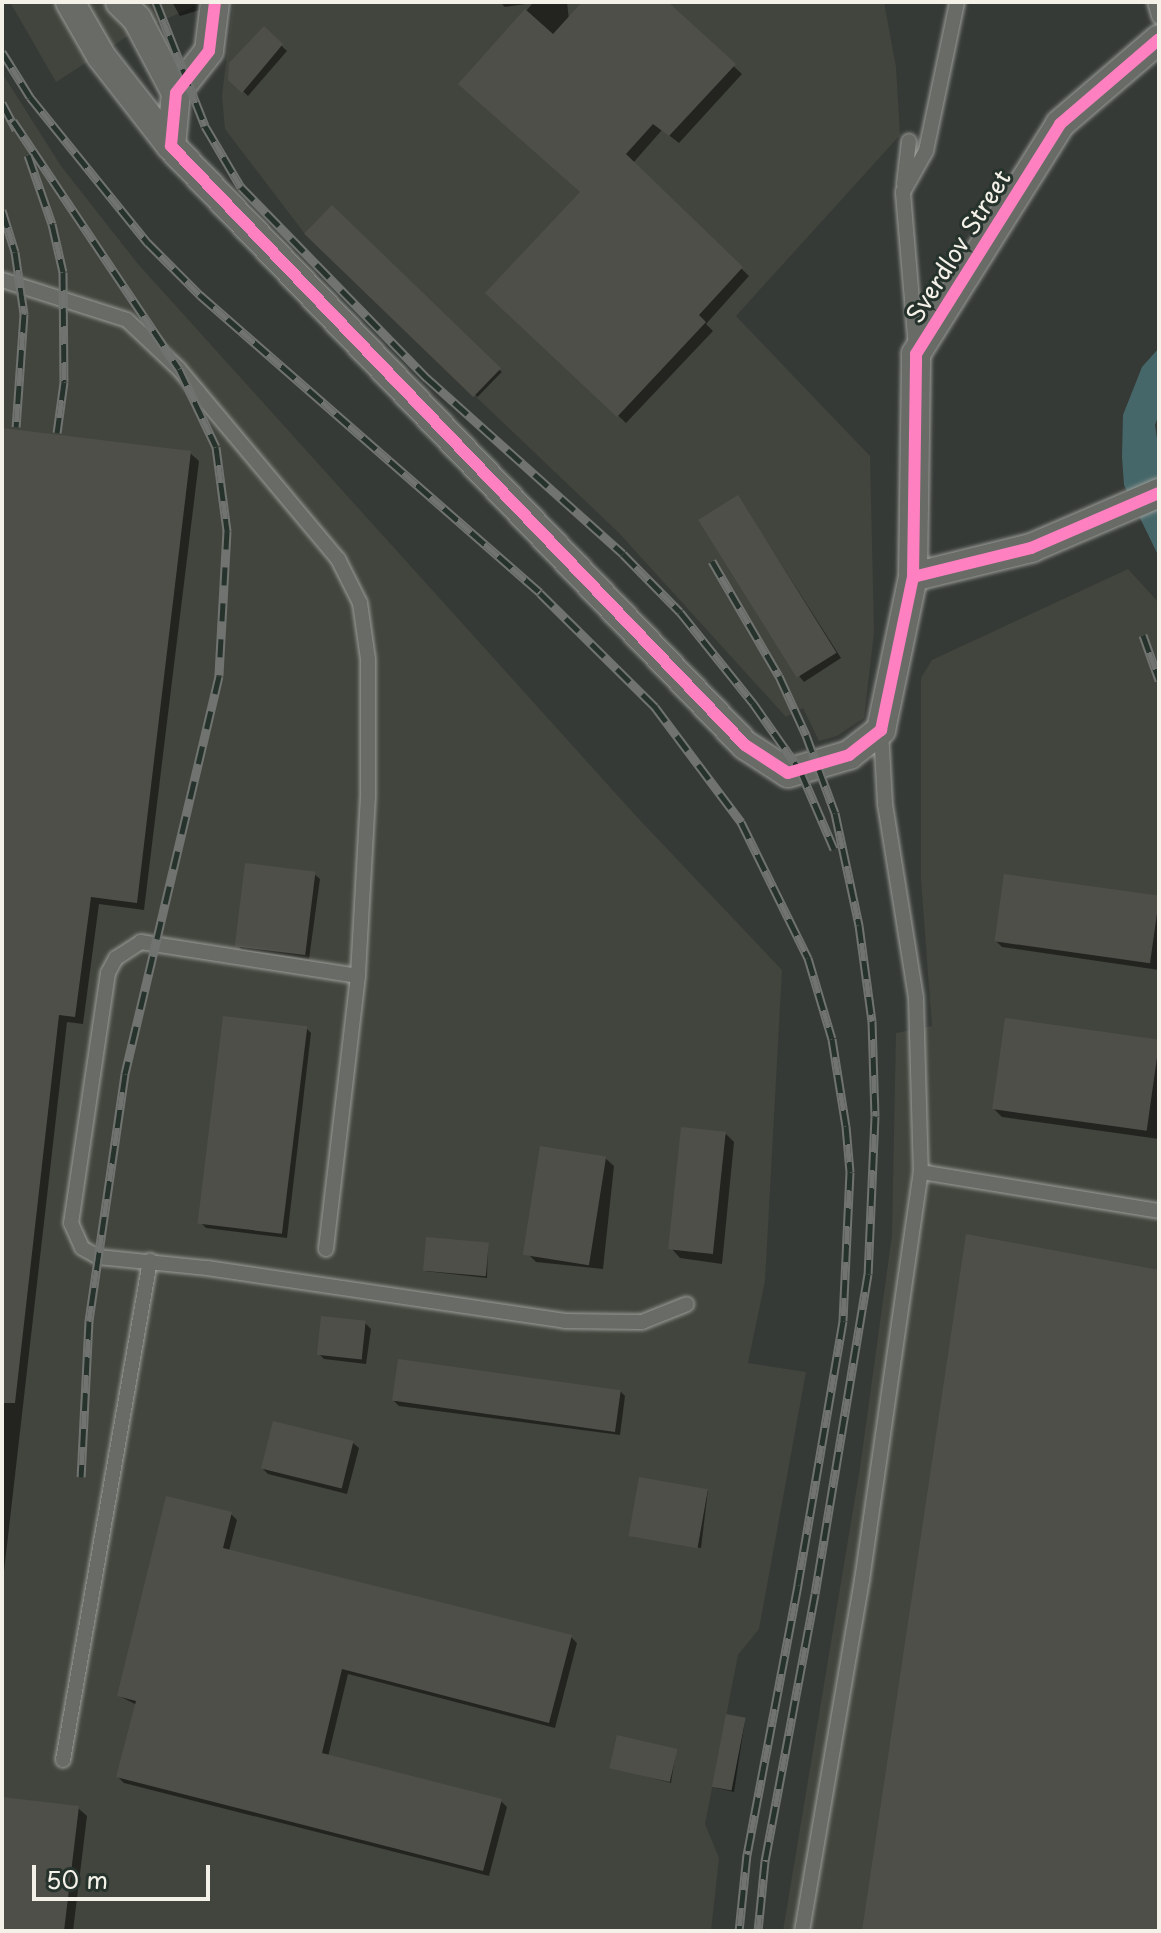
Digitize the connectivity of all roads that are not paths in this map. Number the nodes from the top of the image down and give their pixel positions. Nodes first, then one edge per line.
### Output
1 (70, 2) edge
2 (120, 2) edge
3 (215, 2) edge
4 (957, 2) edge
5 (1155, 2) edge
6 (1159, 16) edge
7 (1159, 39) edge
8 (176, 93) junction
9 (909, 141) dead end
10 (171, 146) junction
11 (903, 192) junction
12 (2, 280) edge
13 (916, 354) junction
14 (1159, 493) edge
15 (913, 577) junction
16 (881, 730) junction
17 (358, 976) junction
18 (921, 1172) junction
19 (1159, 1211) edge
20 (326, 1249) dead end
21 (150, 1261) junction
22 (687, 1304) dead end
23 (63, 1760) dead end
24 (802, 1931) edge

1 - 10 street
2 - 8 street
3 - 8 street
4 - 11 lane
5 - 6 lane
7 - 13 street, Sverdlov Street
8 - 10 street
9 - 11 lane
10 - 16 street
11 - 13 lane
12 - 17 lane
13 - 15 street, Sverdlov Street
14 - 15 street
15 - 16 street, Sverdlov Street
16 - 18 lane
17 - 20 lane
17 - 21 lane
18 - 19 lane
18 - 24 lane
21 - 22 lane
21 - 23 lane

